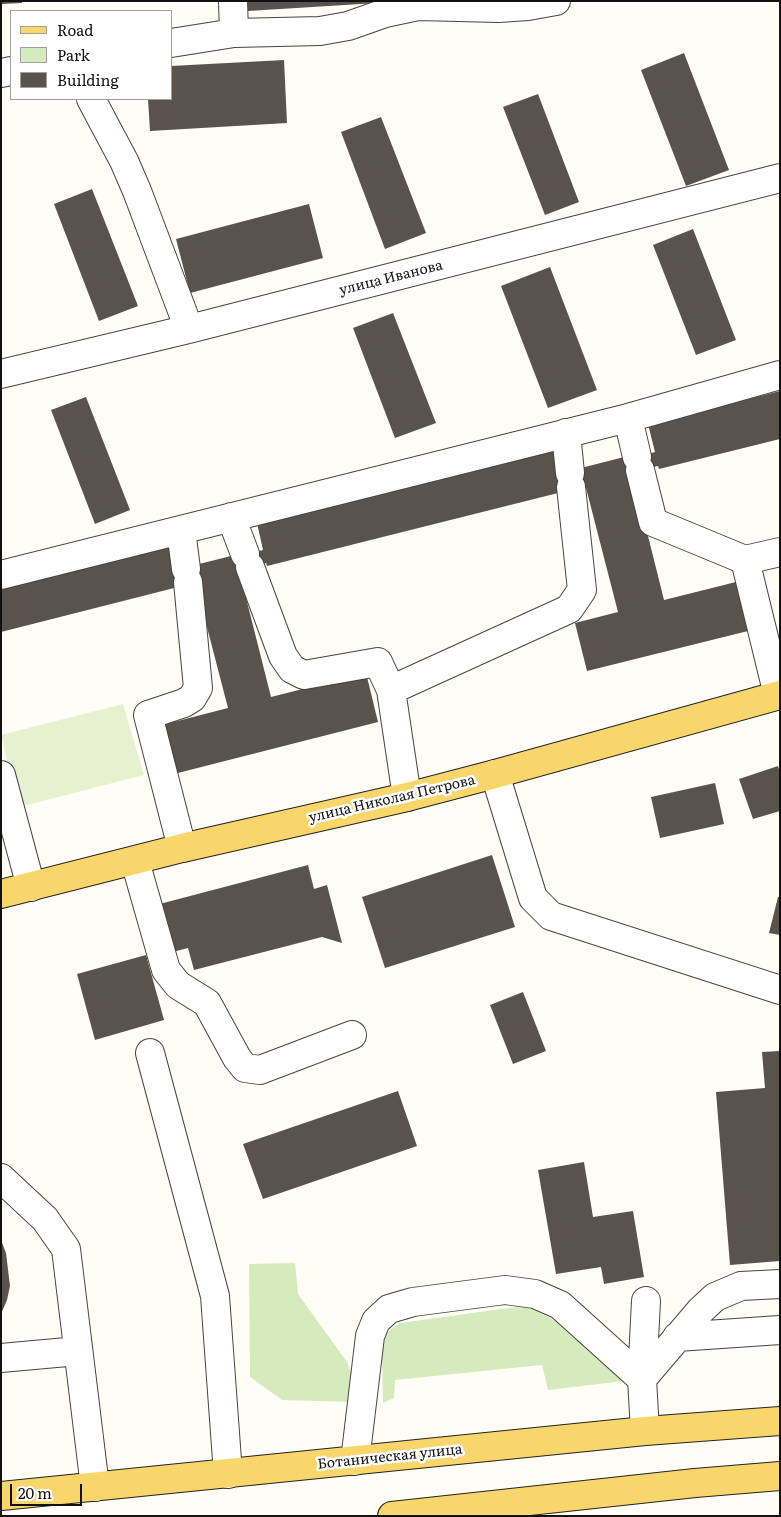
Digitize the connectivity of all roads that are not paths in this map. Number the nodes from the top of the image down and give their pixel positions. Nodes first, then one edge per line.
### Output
1 (233, 1) edge
2 (556, 1) edge
3 (234, 33) junction
4 (172, 43) edge
5 (92, 100) edge
6 (779, 180) edge
7 (189, 329) junction
8 (1, 374) edge
9 (780, 375) edge
10 (628, 418) junction
11 (566, 433) junction
12 (231, 517) junction
13 (181, 530) junction
14 (780, 552) edge
15 (746, 560) junction
16 (1, 575) edge
17 (391, 690) junction
18 (779, 695) edge
19 (495, 774) junction
20 (1, 775) edge
21 (407, 796) junction
22 (182, 848) junction
23 (135, 861) junction
24 (31, 887) junction
25 (1, 894) edge
26 (780, 990) edge
27 (352, 1035) dead end
28 (150, 1053) dead end
29 (1, 1178) edge
30 (780, 1284) edge
31 (646, 1300) dead end
32 (780, 1330) edge
33 (677, 1337) junction
34 (78, 1351) junction
35 (1, 1358) edge
36 (642, 1379) junction
37 (780, 1421) edge
38 (646, 1431) junction
39 (354, 1461) junction
40 (228, 1474) junction
41 (780, 1476) edge
42 (96, 1487) junction
43 (1, 1496) edge
44 (392, 1516) edge

1 - 3 street
2 - 3 street
3 - 4 street
5 - 7 street
6 - 7 street, улица Иванова
7 - 8 street, улица Иванова
9 - 10 street
10 - 11 street
10 - 15 street
11 - 12 street
11 - 17 street
12 - 13 street
12 - 17 street
13 - 16 street
13 - 22 street
14 - 15 street
15 - 18 street
17 - 21 street
18 - 19 main road, улица Николая Петрова
19 - 21 main road, улица Николая Петрова
19 - 26 street
20 - 24 street
21 - 22 main road, улица Николая Петрова
22 - 23 main road, улица Николая Петрова
23 - 24 main road, улица Николая Петрова
23 - 27 street
24 - 25 main road, улица Николая Петрова
28 - 40 street
29 - 34 street
30 - 33 street
31 - 36 street
32 - 33 street
33 - 36 street
34 - 35 street
34 - 42 street
36 - 38 street
36 - 39 street
37 - 38 main road, Ботаническая улица
38 - 39 main road, Ботаническая улица
39 - 40 main road, Ботаническая улица
40 - 42 main road, Ботаническая улица
41 - 44 main road
42 - 43 main road, Ботаническая улица

